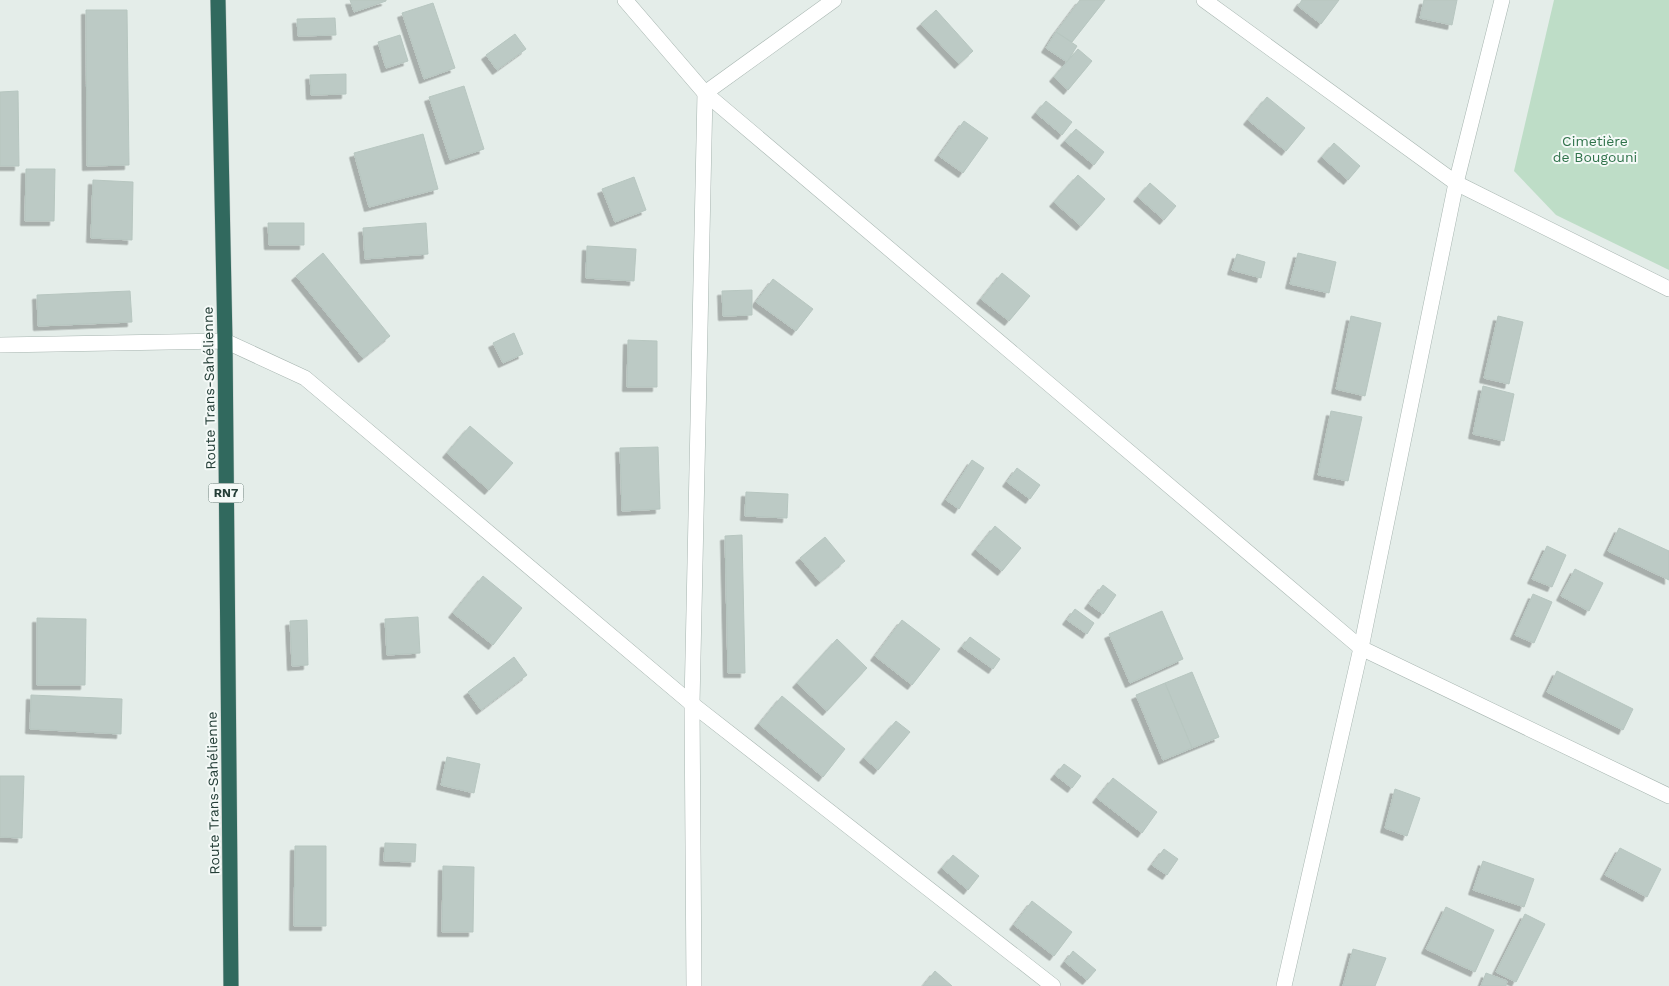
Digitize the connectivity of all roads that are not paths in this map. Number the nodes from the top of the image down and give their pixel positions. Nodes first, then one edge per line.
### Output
1 (218, 0) edge
2 (625, 0) edge
3 (834, 0) edge
4 (1204, 0) edge
5 (1502, 0) edge
6 (705, 93) junction
7 (1456, 183) junction
8 (1669, 289) edge
9 (225, 341) junction
10 (0, 345) edge
11 (1361, 648) junction
12 (692, 704) junction
13 (1669, 796) edge
14 (231, 986) edge
15 (694, 986) edge
16 (1054, 986) edge
17 (1284, 986) edge

1 - 9 highway, Route Trans-Sahélienne / RN7
2 - 6 street
3 - 6 street
4 - 7 street
5 - 7 street
6 - 11 street
6 - 12 street
7 - 8 street
7 - 11 street
9 - 10 street
9 - 12 street
9 - 14 highway, Route Trans-Sahélienne / RN7
11 - 13 street
11 - 17 street
12 - 15 street
12 - 16 street

